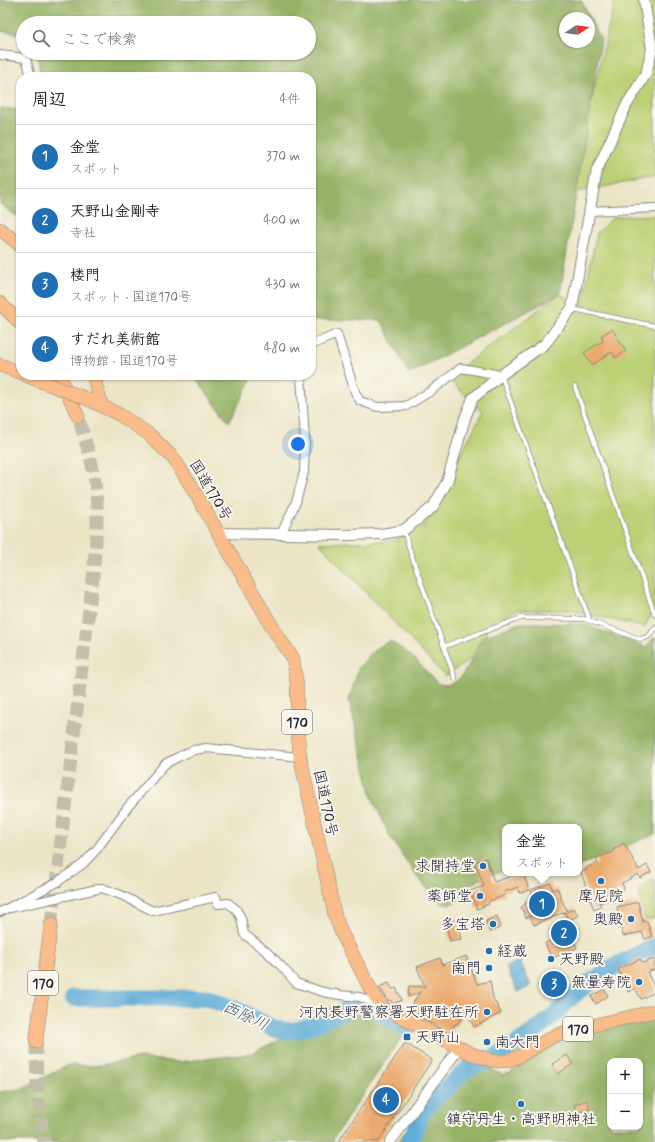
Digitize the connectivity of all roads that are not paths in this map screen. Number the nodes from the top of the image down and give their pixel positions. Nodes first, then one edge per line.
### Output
1 (644, 0) edge
2 (0, 55) edge
3 (16, 57) edge
4 (27, 60) edge
5 (30, 72) edge
6 (655, 208) edge
7 (590, 211) junction
8 (0, 220) edge
9 (0, 229) edge
10 (16, 231) edge
11 (16, 242) edge
12 (0, 303) edge
13 (572, 308) junction
14 (0, 309) edge
15 (16, 319) edge
16 (16, 320) edge
17 (655, 326) edge
18 (316, 343) edge
19 (0, 365) edge
20 (16, 372) edge
21 (501, 375) junction
22 (38, 380) edge
23 (61, 380) edge
24 (94, 380) edge
25 (102, 380) edge
26 (301, 380) edge
27 (575, 387) dead end
28 (102, 406) junction
29 (78, 416) tunnel mouth
30 (404, 530) junction
31 (218, 533) junction
32 (281, 534) junction
33 (655, 615) edge
34 (590, 622) junction
35 (655, 628) edge
36 (445, 646) junction
37 (455, 678) dead end
38 (300, 757) junction
39 (10, 908) junction
40 (0, 912) edge
41 (50, 924) tunnel mouth
42 (384, 1008) junction
43 (655, 1011) edge
44 (36, 1042) tunnel mouth
45 (460, 1048) junction
46 (390, 1142) edge

1 - 7 street
2 - 3 street
4 - 5 street
6 - 7 street
7 - 13 street
8 - 10 highway
9 - 11 highway
12 - 15 highway
13 - 17 lane
13 - 21 street
14 - 16 highway
18 - 21 street
19 - 20 highway
21 - 30 street
21 - 34 lane
22 - 28 highway, 国道170号 / 170, bridge
23 - 29 highway
24 - 28 highway
25 - 28 highway
26 - 32 street
27 - 33 lane
28 - 31 highway, 国道170号 / 170
30 - 32 street
30 - 36 lane
31 - 32 street
31 - 38 highway, 国道170号 / 170
34 - 35 lane
34 - 36 lane
36 - 37 lane
38 - 39 street
38 - 42 highway, 国道170号 / 170
39 - 40 street
39 - 42 street
41 - 44 highway, 170
42 - 45 highway, 国道170号 / 170
43 - 45 highway, 国道170号 / 170
45 - 46 street

